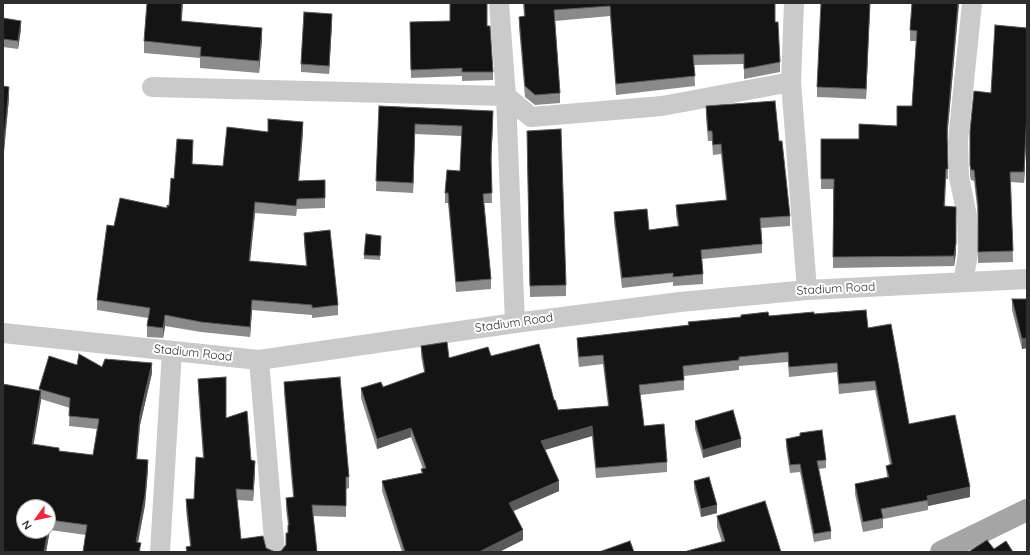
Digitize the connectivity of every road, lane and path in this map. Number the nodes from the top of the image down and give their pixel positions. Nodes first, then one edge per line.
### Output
1 (499, 3) edge
2 (794, 3) edge
3 (972, 3) edge
4 (791, 82) junction
5 (152, 87) dead end
6 (506, 96) junction
7 (1027, 279) edge
8 (963, 282) junction
9 (807, 290) junction
10 (515, 323) junction
11 (3, 334) edge
12 (172, 351) junction
13 (259, 360) junction
14 (1027, 510) edge
15 (160, 552) edge
16 (275, 552) edge
17 (941, 552) edge

1 - 6 street
2 - 4 street
3 - 8 street
4 - 6 street
4 - 9 street
5 - 6 street
6 - 10 street
7 - 8 street, Stadium Road
8 - 9 street, Stadium Road
9 - 10 street, Stadium Road
10 - 13 street, Stadium Road
11 - 12 street, Stadium Road
12 - 13 street, Stadium Road
12 - 15 street
13 - 16 street
14 - 17 main road

